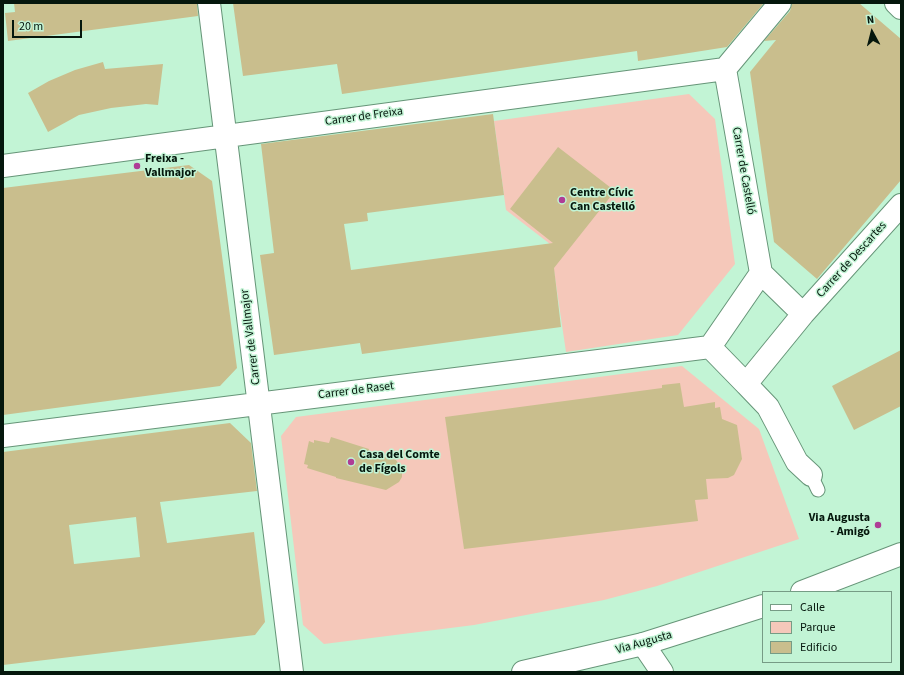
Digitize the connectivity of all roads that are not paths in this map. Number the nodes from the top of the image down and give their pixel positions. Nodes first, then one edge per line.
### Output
1 (209, 3) edge
2 (780, 3) edge
3 (896, 3) edge
4 (901, 8) edge
5 (725, 69) junction
6 (226, 136) junction
7 (3, 166) edge
8 (901, 205) edge
9 (761, 273) junction
10 (803, 314) junction
11 (710, 347) junction
12 (746, 384) junction
13 (259, 403) junction
14 (3, 436) edge
15 (814, 482) dead end
16 (901, 554) edge
17 (805, 591) edge
18 (762, 606) edge
19 (643, 644) junction
20 (292, 672) edge
21 (524, 672) edge
22 (662, 672) edge

1 - 6 street, Carrer de Vallmajor
2 - 5 street
3 - 4 street
5 - 6 street, Carrer de Freixa
5 - 9 street, Carrer de Castelló
6 - 7 street, Carrer de Freixa
6 - 13 street, Carrer de Vallmajor
8 - 10 street, Carrer de Descartes
9 - 10 street
9 - 11 street
10 - 12 street, Carrer de Descartes
11 - 12 street
11 - 13 street, Carrer de Raset
12 - 15 street
13 - 14 street, Carrer de Raset
13 - 20 street, Carrer de Vallmajor
16 - 17 street
18 - 19 street, Via Augusta
19 - 21 street, Via Augusta
19 - 22 street

